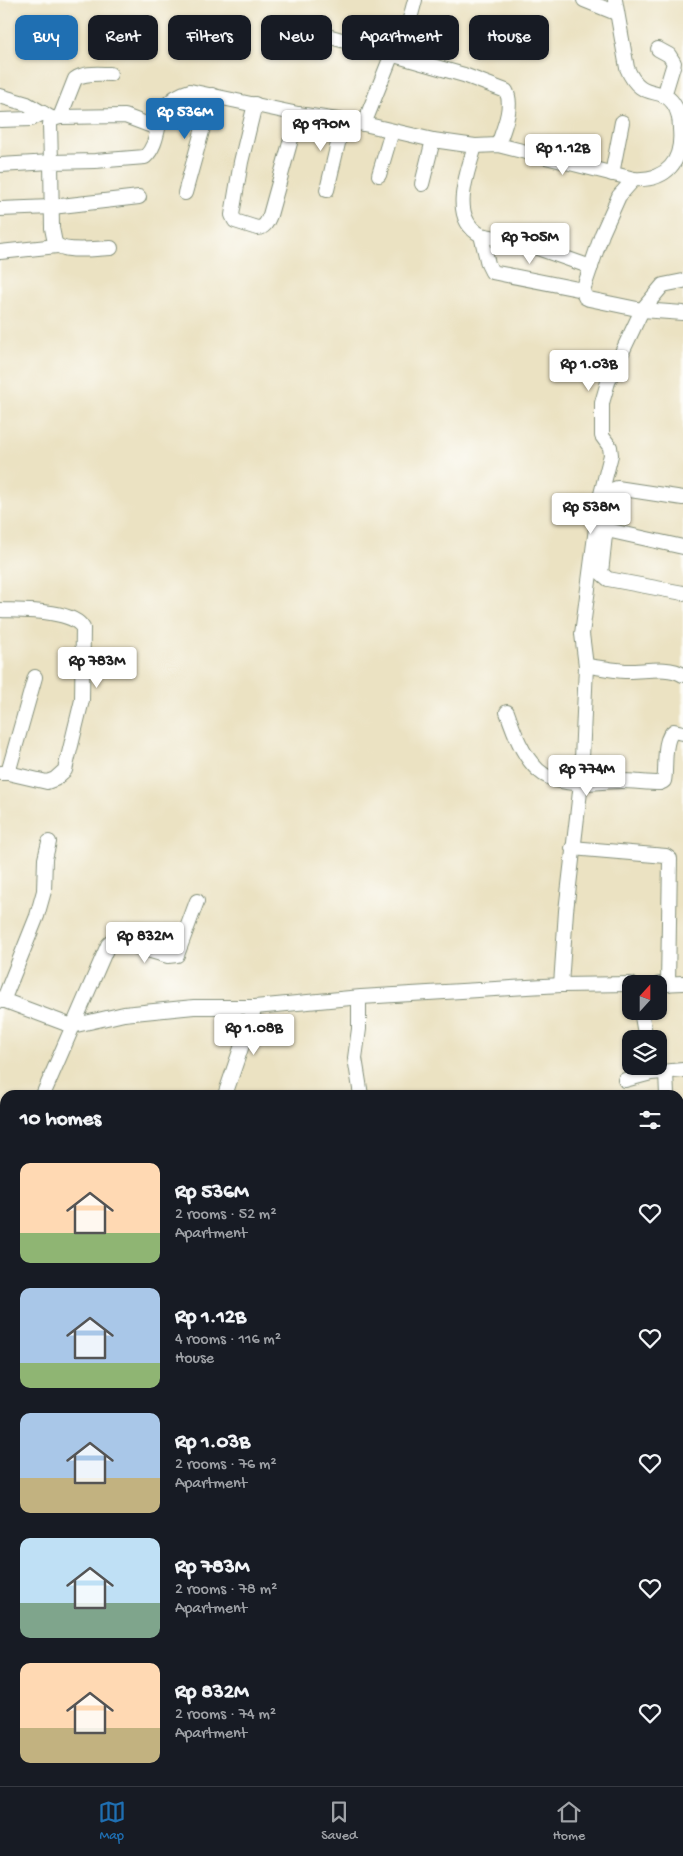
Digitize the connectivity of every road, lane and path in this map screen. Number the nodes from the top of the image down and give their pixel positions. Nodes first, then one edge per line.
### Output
1 (415, 0) edge
2 (584, 0) edge
3 (616, 6) edge
4 (410, 15) edge
5 (658, 49) dead end
6 (394, 60) edge
7 (413, 60) edge
8 (110, 74) dead end
9 (212, 95) junction
10 (0, 96) edge
11 (664, 96) junction
12 (255, 104) junction
13 (298, 114) junction
14 (52, 116) junction
15 (0, 120) edge
16 (343, 122) junction
17 (622, 122) dead end
18 (364, 124) junction
19 (157, 128) junction
20 (392, 131) junction
21 (432, 140) junction
22 (498, 145) junction
23 (475, 146) junction
24 (682, 149) edge
25 (51, 162) junction
26 (0, 165) edge
27 (612, 174) junction
28 (379, 175) dead end
29 (634, 179) junction
30 (422, 184) dead end
31 (328, 190) dead end
32 (186, 193) dead end
33 (139, 197) dead end
34 (52, 207) junction
35 (0, 209) edge
36 (481, 235) junction
37 (58, 246) junction
38 (111, 248) dead end
39 (0, 252) edge
40 (591, 267) junction
41 (683, 281) edge
42 (583, 290) junction
43 (642, 310) junction
44 (683, 313) edge
45 (683, 498) edge
46 (601, 529) junction
47 (683, 547) edge
48 (683, 593) edge
49 (0, 610) edge
50 (586, 666) junction
51 (683, 675) edge
52 (35, 677) dead end
53 (507, 712) dead end
54 (683, 733) edge
55 (4, 773) edge
56 (581, 783) junction
57 (49, 842) dead end
58 (572, 848) junction
59 (198, 901) dead end
60 (664, 975) edge
61 (622, 984) edge
62 (668, 984) edge
63 (683, 984) edge
64 (561, 985) junction
65 (359, 998) junction
66 (2, 1000) edge
67 (255, 1007) junction
68 (72, 1026) junction
69 (683, 1070) edge
70 (667, 1072) edge
71 (638, 1075) edge
72 (666, 1075) edge
73 (625, 1080) dead end
74 (45, 1090) edge
75 (227, 1090) edge
76 (360, 1090) edge
77 (667, 1090) edge

1 - 4 street
2 - 3 street
3 - 11 street
5 - 11 street
6 - 18 street
7 - 22 street
8 - 14 street
9 - 12 street
9 - 19 street
9 - 32 street
10 - 14 street
11 - 24 street
12 - 13 street
12 - 13 street
13 - 16 street
14 - 15 street
14 - 19 street
14 - 25 street
16 - 18 street
16 - 31 street
17 - 27 street
18 - 20 street
19 - 25 street
20 - 21 street
20 - 28 street
21 - 23 street
21 - 30 street
22 - 23 street
22 - 27 street
23 - 36 street
24 - 29 street
25 - 26 street
25 - 34 street
27 - 29 street
29 - 40 street
33 - 34 street
34 - 35 street
34 - 37 street
36 - 40 street
36 - 42 street
37 - 38 street
37 - 39 street
40 - 42 street
41 - 43 street
42 - 43 street
43 - 44 street
43 - 46 street
45 - 46 street
46 - 47 street
46 - 48 street
46 - 50 street
49 - 55 street
50 - 51 street
50 - 56 street
52 - 55 street
53 - 56 street
54 - 56 street
56 - 58 street
57 - 66 street
58 - 60 street
58 - 64 street
59 - 68 street
61 - 64 street
62 - 63 street
64 - 65 street
65 - 67 street
65 - 76 street
66 - 68 street
67 - 68 street
67 - 75 street
68 - 74 street
69 - 70 street
71 - 73 street
72 - 77 street

